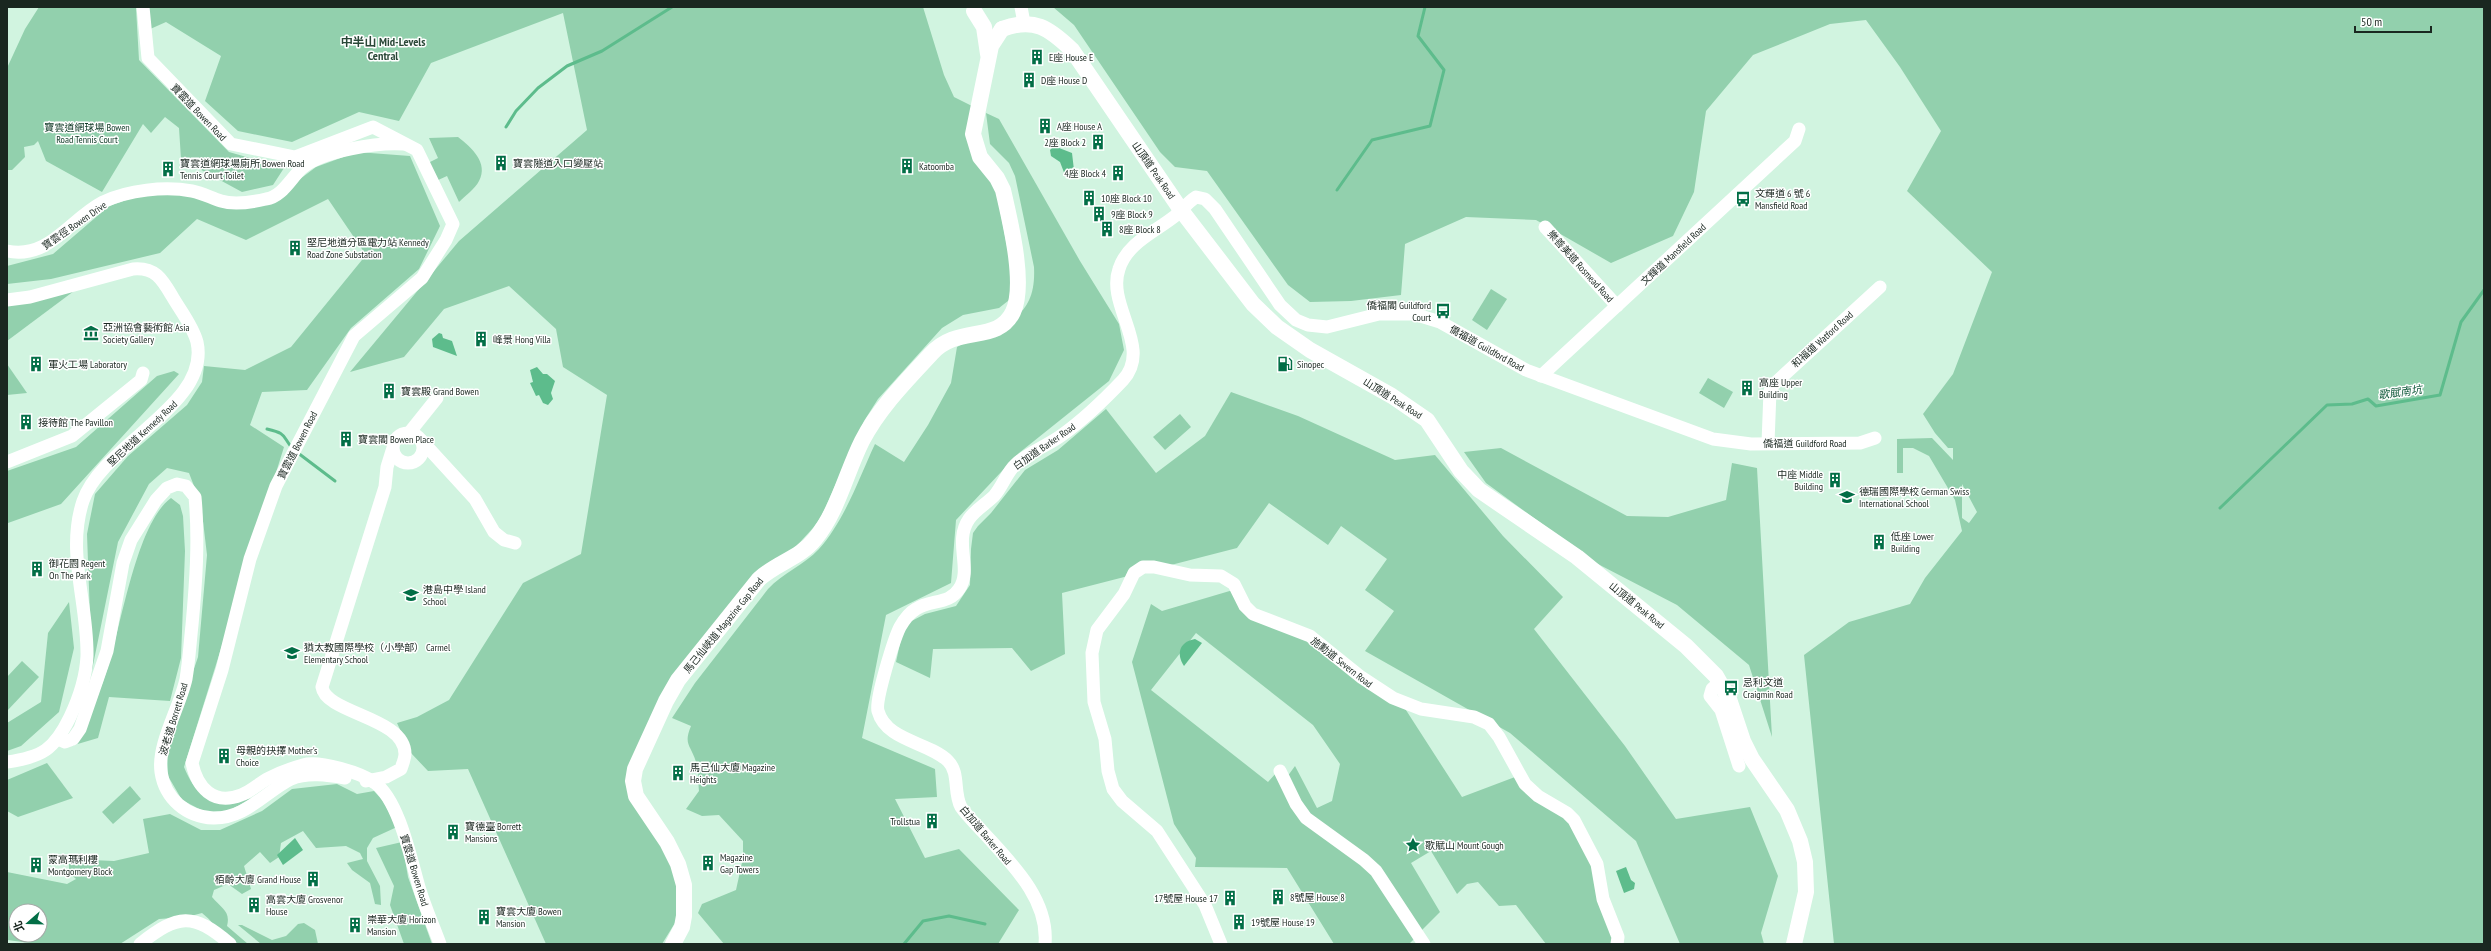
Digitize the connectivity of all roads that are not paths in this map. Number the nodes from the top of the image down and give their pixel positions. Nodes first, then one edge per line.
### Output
1 (143, 7) edge
2 (1021, 7) edge
3 (970, 9) edge
4 (1024, 23) junction
5 (1002, 29) junction
6 (988, 61) junction
7 (1799, 129) dead end
8 (409, 145) junction
9 (1181, 210) junction
10 (1545, 227) dead end
11 (7, 251) edge
12 (1880, 287) dead end
13 (7, 300) edge
14 (1617, 306) junction
15 (143, 373) dead end
16 (1541, 376) junction
17 (437, 398) dead end
18 (409, 433) junction
19 (1875, 438) dead end
20 (421, 440) junction
21 (1768, 443) junction
22 (392, 451) junction
23 (414, 461) junction
24 (7, 462) edge
25 (448, 469) junction
26 (385, 487) junction
27 (516, 543) dead end
28 (1720, 682) junction
29 (58, 739) junction
30 (7, 762) edge
31 (1739, 766) dead end
32 (1280, 771) dead end
33 (289, 775) junction
34 (142, 943) edge
35 (230, 944) edge
36 (440, 944) edge
37 (674, 944) edge
38 (1045, 944) edge
39 (1221, 944) edge
40 (1424, 944) edge
41 (1618, 944) edge
42 (1794, 944) edge

1 - 8 street, 寶雲道 Bowen Road
2 - 4 street
3 - 5 main road
3 - 6 main road
4 - 5 main road, 山頂道 Peak Road
4 - 9 main road, 山頂道 Peak Road
5 - 6 main road, 馬己仙峽道 Magazine Gap Road
6 - 37 main road, 馬己仙峽道 Magazine Gap Road
7 - 14 street, 文輝道 Mansfield Road
8 - 11 street, 寶雲徑 Bowen Drive
8 - 33 street, 寶雲道 Bowen Road
9 - 16 street, 僑福道 Guildford Road
9 - 28 main road, 山頂道 Peak Road
9 - 38 street, 白加道 Barker Road
10 - 14 street, 樂善美道 Rosmead Road
12 - 21 street, 和福道 Watford Road
13 - 29 street, 堅尼地道 Kennedy Road
14 - 16 street, 文輝道 Mansfield Road
15 - 24 street
16 - 21 street, 僑福道 Guildford Road
17 - 18 street
18 - 20 street
18 - 22 street, 波老道 Borrett Road
19 - 21 street, 僑福道 Guildford Road
20 - 23 street
20 - 25 street
22 - 23 street
22 - 26 street, 波老道 Borrett Road
23 - 25 street
23 - 26 street, 波老道 Borrett Road
25 - 27 street
26 - 33 street, 波老道 Borrett Road
28 - 31 street
28 - 42 main road, 山頂道 Peak Road
29 - 30 street, 堅尼地道 Kennedy Road
29 - 33 street, 波老道 Borrett Road
32 - 40 street
33 - 36 street, 寶雲道 Bowen Road
34 - 35 street
39 - 41 street, 施勳道 Severn Road

